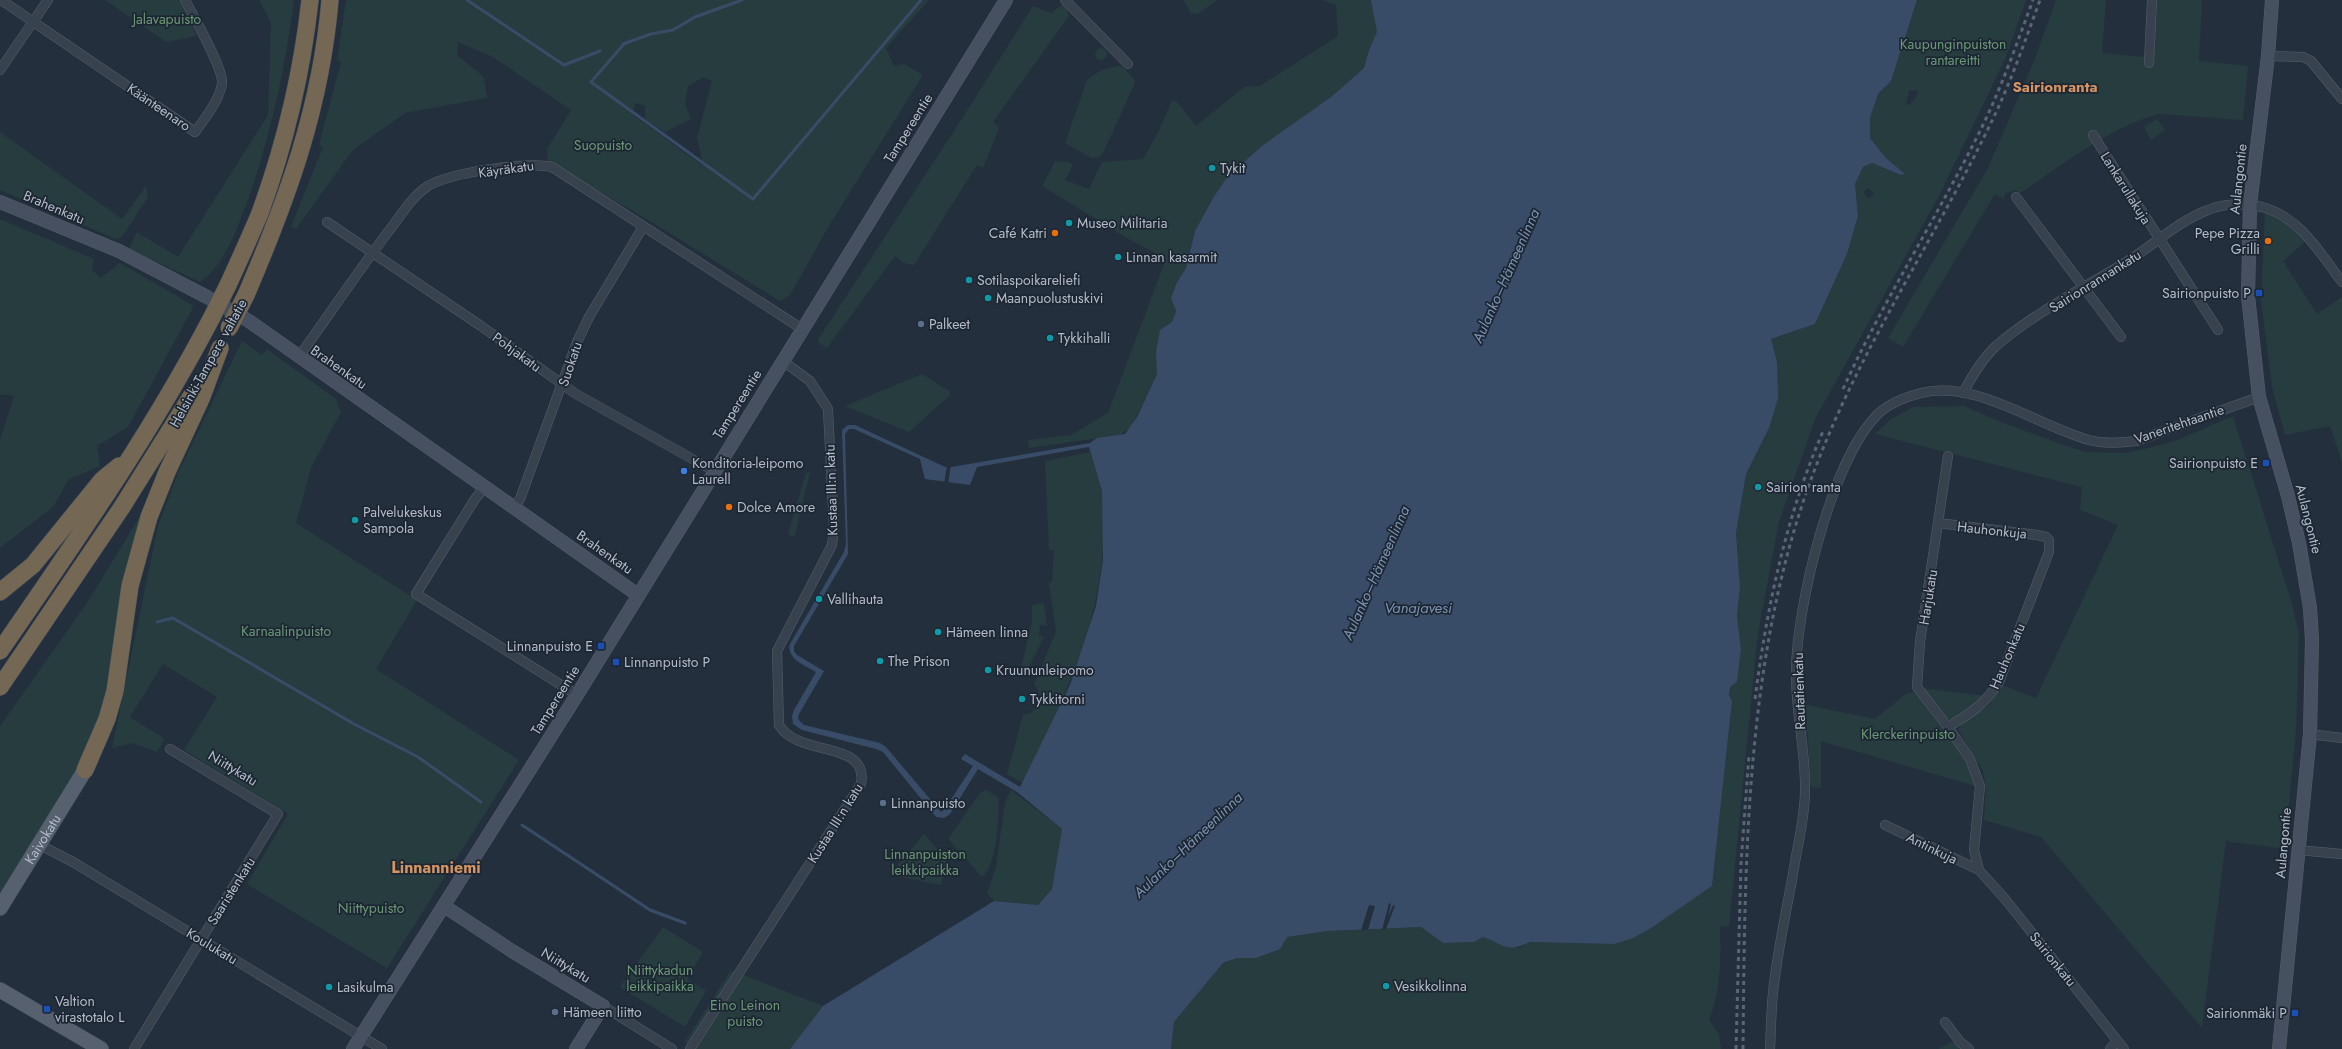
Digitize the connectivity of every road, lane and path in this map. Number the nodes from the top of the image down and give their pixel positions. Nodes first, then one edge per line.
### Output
1 (0, 0) edge
2 (48, 0) edge
3 (185, 0) edge
4 (310, 0) edge
5 (330, 0) edge
6 (1006, 0) edge
7 (1065, 0) edge
8 (2152, 0) edge
9 (2272, 0) edge
10 (32, 22) junction
11 (2268, 56) junction
12 (2149, 63) dead end
13 (1128, 64) dead end
14 (0, 70) edge
15 (2342, 99) edge
16 (2093, 135) dead end
17 (2016, 197) dead end
18 (0, 202) edge
19 (2250, 205) junction
20 (327, 222) dead end
21 (644, 227) junction
22 (2159, 240) junction
23 (372, 253) junction
24 (2342, 282) edge
25 (2083, 288) junction
26 (802, 329) junction
27 (2218, 330) dead end
28 (2121, 337) dead end
29 (220, 348) junction
30 (298, 358) junction
31 (783, 361) junction
32 (563, 385) junction
33 (1963, 393) junction
34 (2259, 397) junction
35 (136, 451) junction
36 (1948, 456) dead end
37 (714, 471) junction
38 (484, 488) junction
39 (514, 508) junction
40 (1938, 523) junction
41 (2046, 537) joint
42 (0, 592) edge
43 (638, 595) junction
44 (0, 651) edge
45 (0, 687) edge
46 (577, 695) junction
47 (1948, 727) junction
48 (2310, 734) junction
49 (2342, 738) edge
50 (170, 749) dead end
51 (85, 770) joint
52 (278, 814) joint
53 (1885, 825) dead end
54 (40, 845) junction
55 (2298, 850) junction
56 (2342, 854) edge
57 (1979, 870) junction
58 (444, 906) junction
59 (0, 908) edge
60 (201, 939) junction
61 (0, 990) edge
62 (603, 1006) junction
63 (1945, 1022) dead end
64 (361, 1036) junction
65 (2118, 1041) junction
66 (101, 1049) edge
67 (134, 1049) edge
68 (353, 1049) edge
69 (382, 1049) edge
70 (576, 1049) edge
71 (672, 1049) edge
72 (690, 1049) edge
73 (1770, 1049) edge
74 (1969, 1049) edge
75 (2110, 1049) edge
76 (2124, 1049) edge
77 (2280, 1049) edge

1 - 10 street, Käänteenaro
2 - 10 street
3 - 10 street, Käänteenaro
4 - 35 highway, Helsinki-Tampere valtatie, bridge
5 - 29 highway, Helsinki-Tampere valtatie, bridge
6 - 26 main road, Tampereentie
7 - 13 street
8 - 12 street
9 - 11 main road, Aulangontie
10 - 14 street
11 - 15 street
11 - 19 main road, Aulangontie
16 - 22 street, Lankarullakuja
17 - 25 street
18 - 30 main road, Brahenkatu
19 - 22 street, Sairionrannankatu
19 - 24 street, Sairionrannankatu
19 - 34 main road, Aulangontie
20 - 23 street, Pohjakatu
21 - 23 street, Käyräkatu
21 - 26 street, Käyräkatu
21 - 32 street, Suokatu
22 - 25 street, Sairionrannankatu
22 - 27 street, Lankarullakuja
23 - 30 street, Käyräkatu
23 - 32 street, Pohjakatu
25 - 28 street
25 - 33 street, Sairionrannankatu
26 - 31 main road, Tampereentie
29 - 45 highway, Helsinki-Tampere valtatie
29 - 51 highway
30 - 38 main road, Brahenkatu
31 - 37 main road, Tampereentie
31 - 72 street, Kustaa III:n katu
32 - 37 street, Pohjakatu
32 - 39 street, Suokatu
33 - 34 street, Vaneritehtaantie
33 - 73 street, Rautatienkatu
34 - 48 main road, Aulangontie
35 - 42 highway
35 - 44 highway, Helsinki-Tampere valtatie
36 - 40 street, Harjukatu
37 - 43 main road, Tampereentie
38 - 39 main road, Brahenkatu
38 - 46 street
39 - 43 main road, Brahenkatu
40 - 41 street, Hauhonkuja
40 - 47 street, Harjukatu
41 - 47 street, Hauhonkatu
43 - 46 main road, Tampereentie
46 - 58 main road, Tampereentie
47 - 57 street
48 - 49 street
48 - 55 main road, Aulangontie
50 - 52 street, Niittykatu
51 - 54 main road, Kaivokatu
52 - 60 street, Saaristenkatu
53 - 57 street, Antinkuja
54 - 59 main road, Kaivokatu
54 - 60 street, Koulukatu
55 - 56 street
55 - 77 main road, Aulangontie
57 - 65 street, Sairionkatu
58 - 62 main road, Niittykatu
58 - 64 main road, Tampereentie
60 - 64 street, Koulukatu
60 - 67 street, Saaristenkatu
61 - 66 main road
62 - 70 main road
62 - 71 street, Niittykatu
63 - 74 street
64 - 68 main road, Tampereentie
64 - 69 street, Koulukatu
65 - 75 street
65 - 76 street, Sairionkatu

